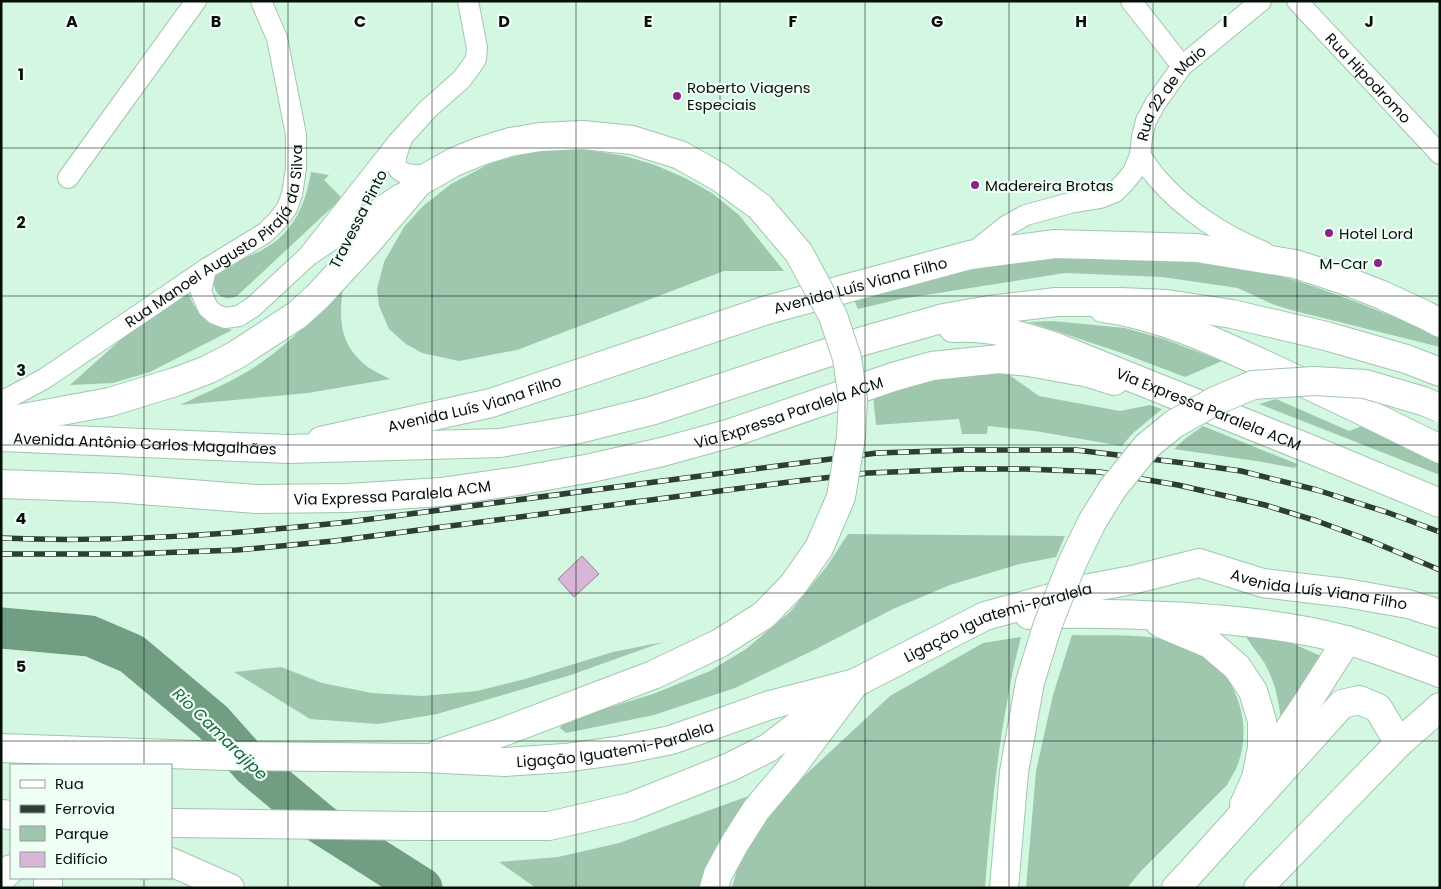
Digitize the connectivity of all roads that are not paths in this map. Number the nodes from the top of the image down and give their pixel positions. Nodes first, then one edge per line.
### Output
1 (196, 1) edge
2 (261, 1) edge
3 (468, 1) edge
4 (1131, 1) edge
5 (1260, 1) edge
6 (1296, 1) edge
7 (1182, 66) junction
8 (401, 139) junction
9 (1440, 154) edge
10 (1140, 155) junction
11 (68, 178) dead end
12 (426, 178) junction
13 (352, 226) junction
14 (970, 255) junction
15 (308, 256) junction
16 (1295, 264) junction
17 (206, 269) junction
18 (318, 296) junction
19 (1056, 302) junction
20 (1440, 323) edge
21 (863, 342) junction
22 (1440, 372) edge
23 (1, 402) edge
24 (1440, 408) edge
25 (1221, 414) junction
26 (1, 422) edge
27 (1, 437) edge
28 (288, 449) junction
29 (1440, 449) edge
30 (1, 484) edge
31 (1440, 503) edge
32 (1199, 563) joint
33 (1132, 613) junction
34 (1440, 614) edge
35 (985, 616) junction
36 (1347, 640) junction
37 (1440, 673) edge
38 (855, 682) junction
39 (1440, 707) edge
40 (1399, 743) junction
41 (1, 748) edge
42 (424, 758) junction
43 (1256, 778) junction
44 (1238, 820) junction
45 (172, 823) edge
46 (172, 862) edge
47 (1185, 882) edge
48 (230, 888) edge
49 (714, 888) edge
50 (1004, 888) edge
51 (1258, 888) edge

1 - 11 street
2 - 17 street, Rua Manoel Augusto Pirajá da Silva
3 - 8 street, Travessa Pinto
4 - 7 street
5 - 7 street, Rua 22 de Maio
6 - 9 street, Rua Hipodromo
7 - 10 street, Rua 22 de Maio
8 - 12 street, Travessa Pinto
8 - 13 street, Travessa Pinto
8 - 15 street, Travessa Pinto
10 - 14 street, Rua 22 de Maio
10 - 16 street, Rua 22 de Maio
12 - 13 street
12 - 18 main road
12 - 42 main road, bridge
13 - 15 street
13 - 18 street, Travessa Pinto
14 - 16 main road, Avenida Luís Viana Filho
14 - 28 main road, Avenida Luís Viana Filho
15 - 17 street
16 - 20 main road, Avenida Luís Viana Filho
17 - 23 street, Rua Manoel Augusto Pirajá da Silva
18 - 26 main road
19 - 21 main road
19 - 22 main road
19 - 29 main road
21 - 25 main road
21 - 28 main road
24 - 50 main road, bridge
25 - 30 main road, Via Expressa Paralela ACM
25 - 31 main road, Via Expressa Paralela ACM
27 - 28 main road, Avenida Antônio Carlos Magalhães
32 - 34 main road, Avenida Luís Viana Filho
32 - 35 main road, Ligação Iguatemi-Paralela
33 - 35 main road
33 - 36 main road
33 - 43 main road
35 - 38 main road, Ligação Iguatemi-Paralela
36 - 37 main road
36 - 43 main road
38 - 42 main road, Ligação Iguatemi-Paralela
38 - 45 main road
38 - 49 main road
39 - 40 main road
40 - 44 main road
40 - 51 main road
41 - 42 main road, Ligação Iguatemi-Paralela
43 - 44 main road
44 - 47 main road
46 - 48 main road

